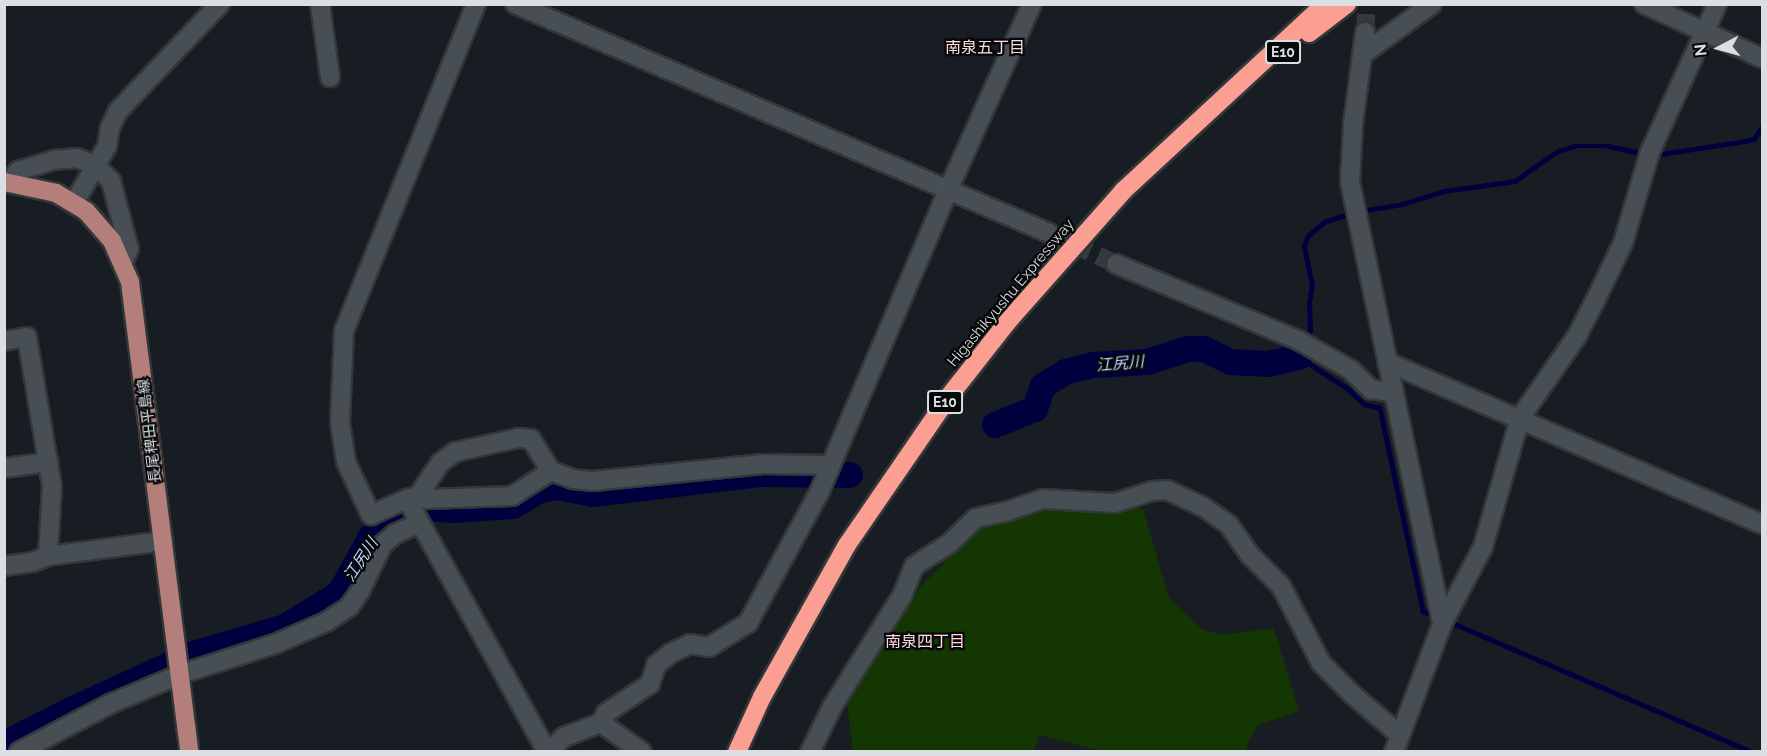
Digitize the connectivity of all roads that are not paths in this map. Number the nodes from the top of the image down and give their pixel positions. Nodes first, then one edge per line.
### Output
1 (220, 4) edge
2 (320, 4) edge
3 (476, 4) edge
4 (515, 4) edge
5 (1032, 4) edge
6 (1325, 4) edge
7 (1347, 4) edge
8 (1432, 4) edge
9 (1644, 4) edge
10 (1717, 4) edge
11 (1365, 32) tunnel mouth
12 (1704, 32) junction
13 (1363, 54) junction
14 (1762, 57) edge
15 (330, 77) dead end
16 (1219, 100) junction
17 (95, 165) junction
18 (7, 182) edge
19 (948, 190) junction
20 (74, 202) junction
21 (1049, 233) tunnel mouth
22 (123, 262) junction
23 (1116, 264) tunnel mouth
24 (4, 341) edge
25 (1387, 362) junction
26 (1394, 393) junction
27 (1520, 418) junction
28 (49, 462) junction
29 (831, 465) junction
30 (4, 468) edge
31 (551, 471) junction
32 (413, 498) junction
33 (420, 523) junction
34 (1762, 524) edge
35 (163, 541) junction
36 (48, 556) junction
37 (4, 566) edge
38 (1442, 624) junction
39 (181, 674) junction
40 (601, 723) junction
41 (1397, 743) edge
42 (19, 752) edge
43 (189, 752) edge
44 (547, 752) edge
45 (642, 752) edge
46 (737, 752) edge
47 (810, 752) edge

1 - 17 street
2 - 15 street
3 - 32 street
4 - 19 street
5 - 19 street
6 - 16 highway, Higashikyushu Expressway / E10
7 - 16 highway, Higashikyushu Expressway / E10
8 - 13 street
9 - 12 street
10 - 12 street
11 - 13 street
12 - 14 street
12 - 27 street
13 - 25 street
16 - 46 highway, Higashikyushu Expressway / E10
17 - 18 street
17 - 20 street
17 - 22 street
18 - 20 main road, 長尾稗田平島線
19 - 21 street
19 - 29 street
20 - 22 main road, 長尾稗田平島線
22 - 35 main road, 長尾稗田平島線
23 - 26 street
24 - 28 street
25 - 26 street
25 - 27 street
26 - 38 street
27 - 34 street
27 - 38 street
28 - 30 street
28 - 36 street
29 - 31 street
29 - 40 street
31 - 32 street
31 - 32 street
32 - 33 street
33 - 39 street
33 - 44 street
35 - 36 street
35 - 39 main road, 長尾稗田平島線
36 - 37 street
38 - 41 street
39 - 42 street
39 - 43 main road, 長尾稗田平島線
40 - 44 street
40 - 45 street
41 - 47 street

